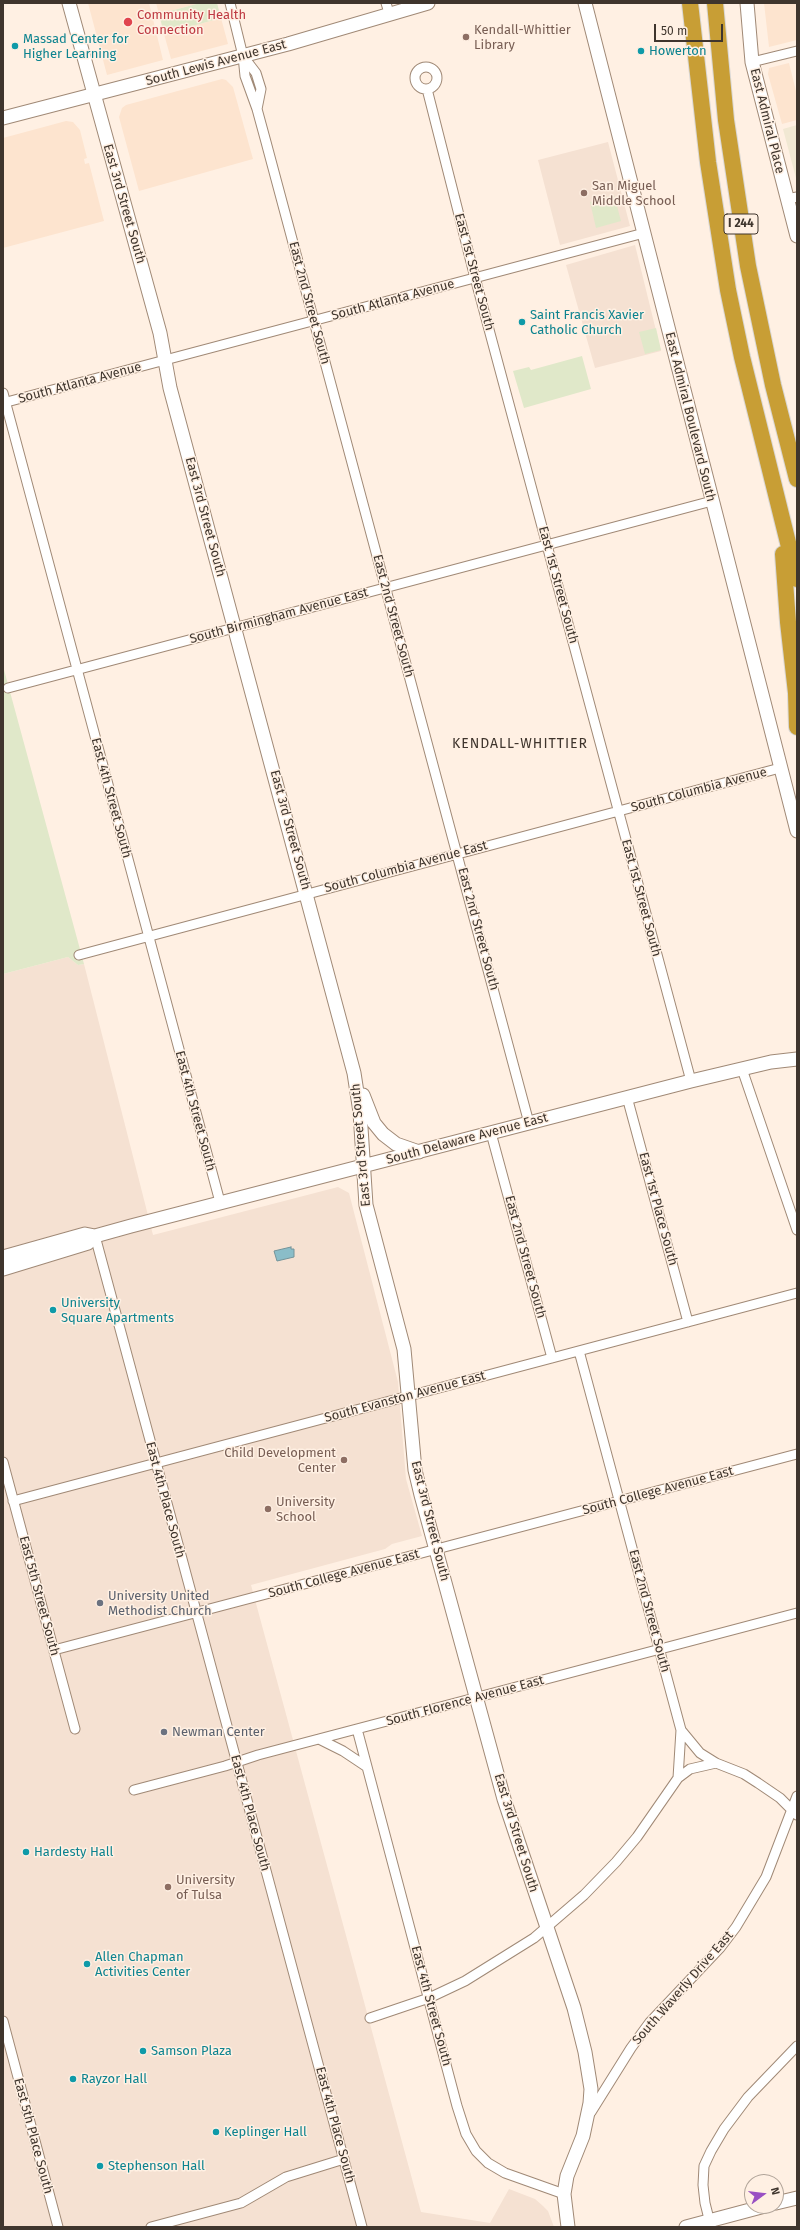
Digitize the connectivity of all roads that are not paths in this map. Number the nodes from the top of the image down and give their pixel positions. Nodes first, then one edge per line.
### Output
1 (69, 3) edge
2 (230, 3) edge
3 (428, 3) edge
4 (585, 3) edge
5 (690, 3) edge
6 (715, 3) edge
7 (746, 3) edge
8 (388, 8) edge
9 (797, 51) edge
10 (243, 56) junction
11 (752, 62) junction
12 (427, 89) dead end
13 (93, 95) junction
14 (3, 118) edge
15 (792, 198) edge
16 (644, 233) junction
17 (797, 236) edge
18 (475, 278) junction
19 (314, 320) junction
20 (165, 360) junction
21 (3, 394) edge
22 (4, 403) edge
23 (794, 465) edge
24 (797, 479) edge
25 (712, 501) junction
26 (780, 510) junction
27 (547, 545) junction
28 (797, 579) edge
29 (385, 588) junction
30 (235, 628) junction
31 (77, 670) junction
32 (8, 688) dead end
33 (797, 727) edge
34 (780, 768) junction
35 (618, 811) junction
36 (797, 831) edge
37 (458, 854) junction
38 (307, 894) junction
39 (149, 936) junction
40 (79, 955) dead end
41 (797, 1049) edge
42 (797, 1059) edge
43 (771, 1062) junction
44 (742, 1069) junction
45 (354, 1073) junction
46 (691, 1081) junction
47 (627, 1097) junction
48 (530, 1123) junction
49 (491, 1133) junction
50 (419, 1152) junction
51 (363, 1167) junction
52 (220, 1202) junction
53 (797, 1230) edge
54 (95, 1236) junction
55 (3, 1257) edge
56 (3, 1269) edge
57 (797, 1293) edge
58 (688, 1322) junction
59 (579, 1352) junction
60 (552, 1358) junction
61 (409, 1396) junction
62 (797, 1454) edge
63 (3, 1462) edge
64 (156, 1463) junction
65 (13, 1501) junction
66 (619, 1501) junction
67 (436, 1550) junction
68 (195, 1613) junction
69 (797, 1613) edge
70 (660, 1649) junction
71 (54, 1650) junction
72 (476, 1698) junction
73 (75, 1729) dead end
74 (357, 1729) junction
75 (681, 1730) junction
76 (319, 1739) junction
77 (236, 1762) junction
78 (716, 1763) junction
79 (366, 1767) junction
80 (678, 1778) junction
81 (134, 1790) dead end
82 (797, 1796) edge
83 (794, 1812) edge
84 (546, 1928) junction
85 (429, 1998) junction
86 (370, 2018) dead end
87 (3, 2021) edge
88 (797, 2046) edge
89 (587, 2118) junction
90 (344, 2159) junction
91 (564, 2194) junction
92 (797, 2198) edge
93 (784, 2201) edge
94 (744, 2213) edge
95 (711, 2224) edge
96 (58, 2227) edge
97 (151, 2227) edge
98 (362, 2227) edge
99 (568, 2227) edge
100 (686, 2227) edge

1 - 13 street, East 3rd Street South
2 - 10 street, East 2nd Street South
3 - 8 street, South Lewis Avenue East
4 - 16 street, East Admiral Boulevard South
5 - 26 highway, I 244
6 - 23 highway, I 244
7 - 11 street, East Admiral Place
8 - 10 street, South Lewis Avenue East
9 - 11 street
10 - 13 street, South Lewis Avenue East
10 - 19 street, East 2nd Street South
11 - 15 street, East Admiral Place
12 - 18 street, East 1st Street South
13 - 14 street, South Lewis Avenue East
13 - 20 street, East 3rd Street South
15 - 17 street, East Admiral Place
16 - 18 street, South Atlanta Avenue
16 - 25 street, East Admiral Boulevard South
18 - 19 street, South Atlanta Avenue
18 - 27 street, East 1st Street South
19 - 20 street, South Atlanta Avenue
19 - 29 street, East 2nd Street South
20 - 22 street, South Atlanta Avenue
20 - 30 street, East 3rd Street South
21 - 22 street, East 4th Street South
22 - 31 street, East 4th Street South
23 - 24 highway, I 244
25 - 27 street, South Birmingham Avenue East
25 - 34 street, East Admiral Boulevard South
26 - 28 highway, I 244
26 - 33 highway
27 - 29 street, South Birmingham Avenue East
27 - 35 street, East 1st Street South
29 - 30 street, South Birmingham Avenue East
29 - 37 street, East 2nd Street South
30 - 31 street, South Birmingham Avenue East
30 - 38 street, East 3rd Street South
31 - 32 street, South Birmingham Avenue East
31 - 39 street, East 4th Street South
34 - 35 street, South Columbia Avenue
34 - 36 street, East Admiral Boulevard South
35 - 37 street, South Columbia Avenue East
35 - 46 street, East 1st Street South
37 - 38 street, South Columbia Avenue East
37 - 48 street, East 2nd Street South
38 - 39 street, South Columbia Avenue East
38 - 45 street, East 3rd Street South
39 - 40 street, South Columbia Avenue East
39 - 52 street, East 4th Street South
41 - 43 street, South Delaware Avenue East
42 - 43 street, South Delaware Avenue East
43 - 44 street, South Delaware Avenue East
44 - 46 street, South Delaware Avenue East
44 - 53 street
45 - 50 street
45 - 51 street, East 3rd Street South
46 - 47 street, South Delaware Avenue East
47 - 48 street, South Delaware Avenue East
47 - 58 street, East 1st Place South
48 - 49 street, South Delaware Avenue East
49 - 50 street, South Delaware Avenue East
49 - 60 street, East 2nd Street South
50 - 51 street, South Delaware Avenue East
51 - 52 street, South Delaware Avenue East
51 - 61 street, East 3rd Street South
52 - 54 street, South Delaware Avenue East
54 - 55 street, South Delaware Avenue East
54 - 56 street, South Delaware Avenue East
54 - 64 street, East 4th Place South
57 - 58 street, South Evanston Avenue East
58 - 59 street, South Evanston Avenue East
59 - 60 street, South Evanston Avenue East
59 - 66 street, East 2nd Street South
60 - 61 street, South Evanston Avenue East
61 - 64 street, South Evanston Avenue East
61 - 67 street, East 3rd Street South
62 - 66 street, South College Avenue East
63 - 65 street, East 5th Street South
64 - 65 street, South Evanston Avenue East
64 - 68 street, East 4th Place South
65 - 71 street, East 5th Street South
66 - 67 street, South College Avenue East
66 - 70 street, East 2nd Street South
67 - 68 street, South College Avenue East
67 - 72 street, East 3rd Street South
68 - 71 street, South College Avenue East
68 - 77 street, East 4th Place South
69 - 70 street, South Florence Avenue East
70 - 72 street, South Florence Avenue East
70 - 75 street, East 2nd Street South
71 - 73 street, East 5th Street South
72 - 74 street, South Florence Avenue East
72 - 84 street, East 3rd Street South
74 - 76 street, South Florence Avenue East
74 - 79 street, East 4th Street South
75 - 78 street, East 2nd Street South
75 - 80 street
76 - 77 street, South Florence Avenue East
76 - 79 street
77 - 81 street, South Florence Avenue East
77 - 90 street, East 4th Place South
78 - 80 street
78 - 83 street, East 2nd Street South
79 - 85 street, East 4th Street South
80 - 84 street
82 - 83 street, South Waverly Drive East
83 - 89 street, South Waverly Drive East
84 - 85 street
84 - 89 street, East 3rd Street South
85 - 86 street
85 - 91 street, East 4th Street South
87 - 96 street, East 5th Place South
88 - 95 street
89 - 91 street, East 3rd Street South
90 - 97 street
90 - 98 street, East 4th Place South
91 - 99 street
92 - 93 street
94 - 95 street
95 - 100 street

